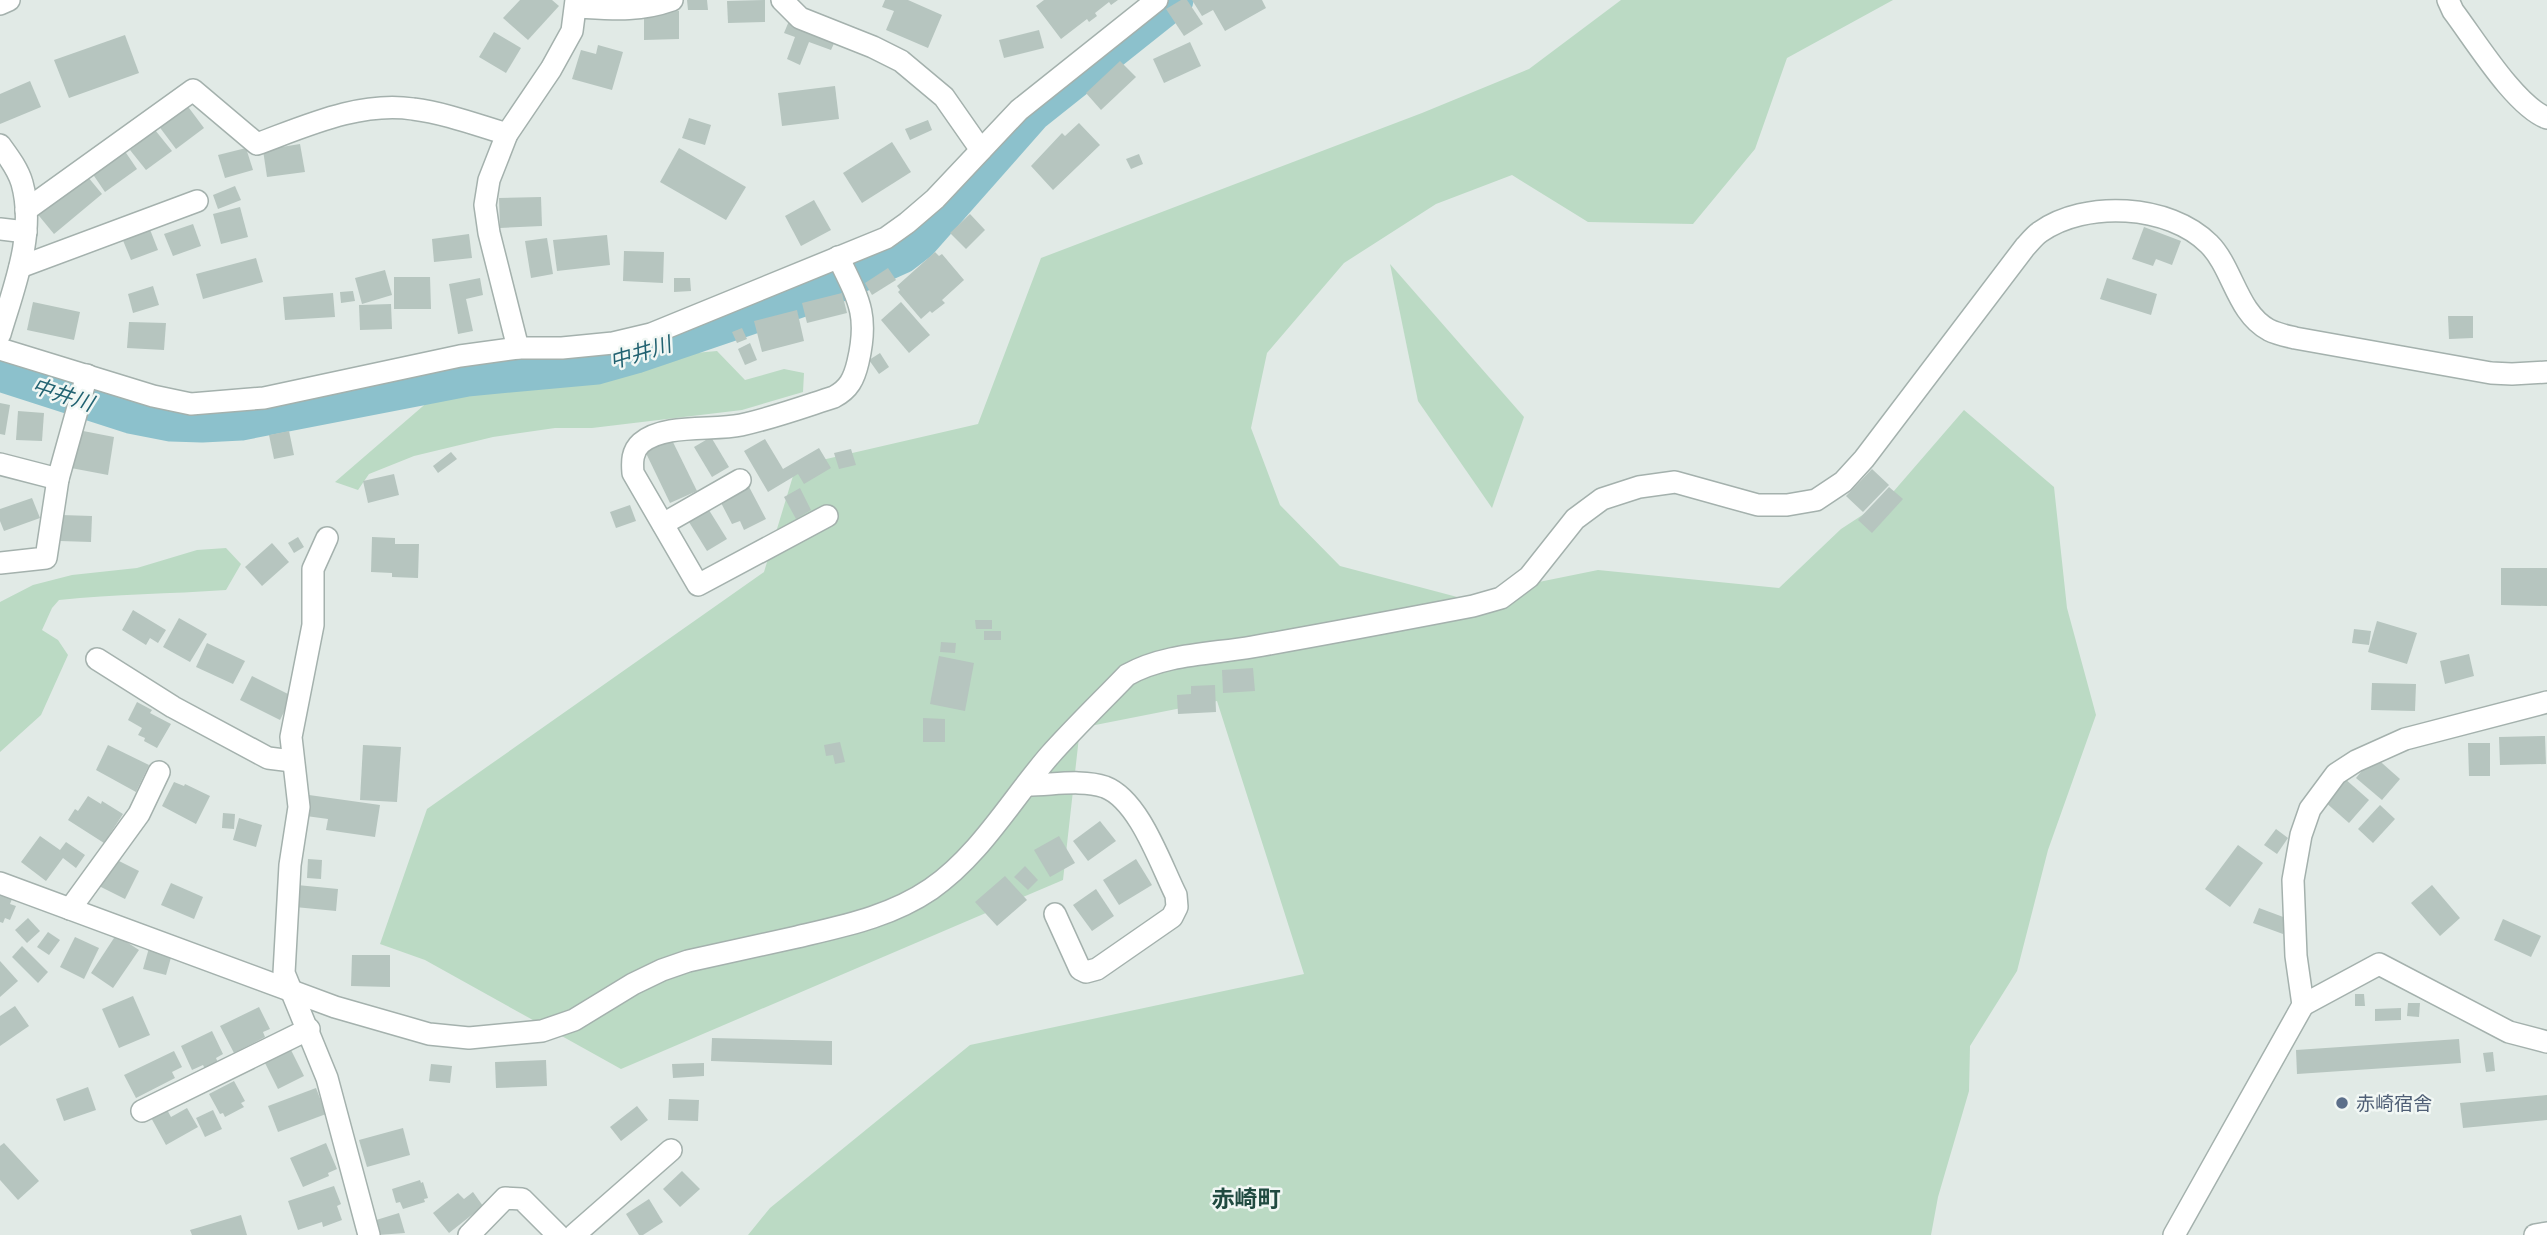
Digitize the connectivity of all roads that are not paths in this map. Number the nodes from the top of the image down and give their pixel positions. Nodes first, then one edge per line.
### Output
1 (9, 0) edge
2 (672, 0) edge
3 (782, 0) edge
4 (1157, 0) edge
5 (2448, 0) edge
6 (576, 3) edge
7 (0, 4) edge
8 (2547, 118) edge
9 (507, 134) junction
10 (0, 145) edge
11 (981, 150) junction
12 (197, 201) dead end
13 (26, 210) junction
14 (0, 229) edge
15 (26, 232) junction
16 (840, 262) junction
17 (20, 267) junction
18 (0, 334) edge
19 (518, 348) junction
20 (0, 349) edge
21 (2547, 372) edge
22 (86, 380) junction
23 (0, 464) edge
24 (58, 479) junction
25 (740, 480) dead end
26 (827, 516) dead end
27 (663, 524) junction
28 (327, 538) dead end
29 (0, 563) edge
30 (97, 659) dead end
31 (2547, 702) edge
32 (292, 761) junction
33 (159, 772) dead end
34 (1028, 785) junction
35 (0, 883) edge
36 (70, 909) junction
37 (1055, 914) dead end
38 (294, 992) junction
39 (2304, 1005) junction
40 (309, 1030) junction
41 (2547, 1042) edge
42 (142, 1111) dead end
43 (671, 1150) dead end
44 (2547, 1233) edge
45 (369, 1235) edge
46 (469, 1235) edge
47 (558, 1235) edge
48 (574, 1235) edge
49 (2174, 1235) edge
50 (2535, 1235) edge

1 - 7 street
2 - 6 street
3 - 11 street
4 - 11 street
5 - 8 street
6 - 9 street
9 - 13 street
9 - 19 street
10 - 13 street
11 - 16 street
12 - 17 street
13 - 15 street
14 - 15 street
15 - 17 street
16 - 19 street
16 - 27 street
17 - 18 street
19 - 22 street
20 - 22 street
21 - 34 street
22 - 24 street
23 - 24 street
24 - 29 street
25 - 27 street
26 - 27 street
28 - 32 street
30 - 32 street
31 - 39 street
32 - 38 street
33 - 36 street
34 - 37 street
34 - 38 street
35 - 36 street
36 - 38 street
38 - 40 street
39 - 41 street
39 - 49 street
40 - 42 street
40 - 45 street
43 - 48 street
44 - 50 street
46 - 47 street

